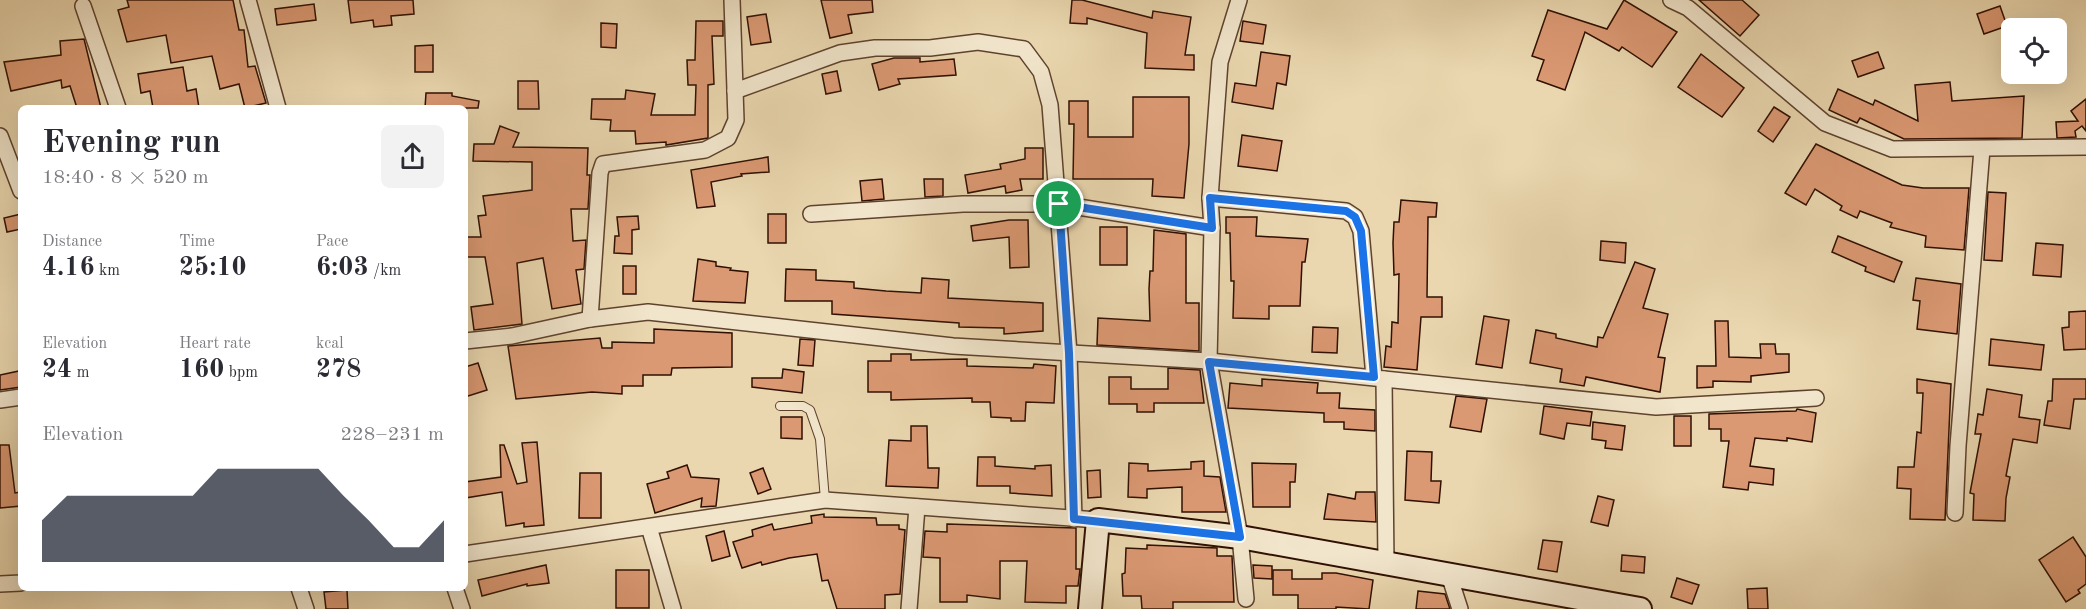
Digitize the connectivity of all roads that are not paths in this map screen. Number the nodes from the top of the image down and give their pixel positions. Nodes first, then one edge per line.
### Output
1 (249, 0) edge
2 (732, 0) edge
3 (1239, 0) edge
4 (1671, 0) edge
5 (83, 6) dead end
6 (735, 91) junction
7 (117, 105) edge
8 (277, 105) edge
9 (0, 136) edge
10 (2086, 147) edge
11 (1982, 149) junction
12 (18, 183) edge
13 (1210, 198) junction
14 (1059, 204) junction
15 (811, 214) dead end
16 (1212, 228) junction
17 (590, 319) junction
18 (468, 341) edge
19 (1069, 353) junction
20 (1209, 362) junction
21 (1379, 378) junction
22 (18, 397) edge
23 (1816, 398) dead end
24 (0, 399) edge
25 (780, 406) dead end
26 (825, 500) junction
27 (917, 507) junction
28 (1955, 513) dead end
29 (1074, 519) junction
30 (1098, 520) junction
31 (649, 527) junction
32 (1240, 537) junction
33 (468, 554) edge
34 (1386, 564) junction
35 (1449, 575) junction
36 (18, 583) edge
37 (0, 584) edge
38 (301, 591) edge
39 (456, 591) edge
40 (1246, 599) dead end
41 (306, 609) edge
42 (462, 609) edge
43 (674, 609) edge
44 (909, 609) edge
45 (1090, 609) edge
46 (1460, 609) edge
47 (1640, 609) edge

1 - 8 street
2 - 6 street
3 - 13 street
4 - 11 street
5 - 7 street
6 - 14 street
6 - 17 street
9 - 12 street
10 - 11 street
11 - 28 street
13 - 16 street
13 - 21 street
14 - 15 street
14 - 16 street
14 - 19 street
16 - 20 street
17 - 18 street
17 - 19 street
19 - 20 street
19 - 29 street
20 - 21 street
20 - 32 street
21 - 23 street
21 - 34 street
22 - 24 street
25 - 26 lane
26 - 27 street
26 - 31 street
27 - 29 street
27 - 44 street
29 - 30 street
30 - 32 street
30 - 45 street
31 - 33 street
31 - 43 street
32 - 34 street
32 - 40 street
34 - 35 street
35 - 46 street
35 - 47 street
36 - 37 street
38 - 41 street
39 - 42 street

